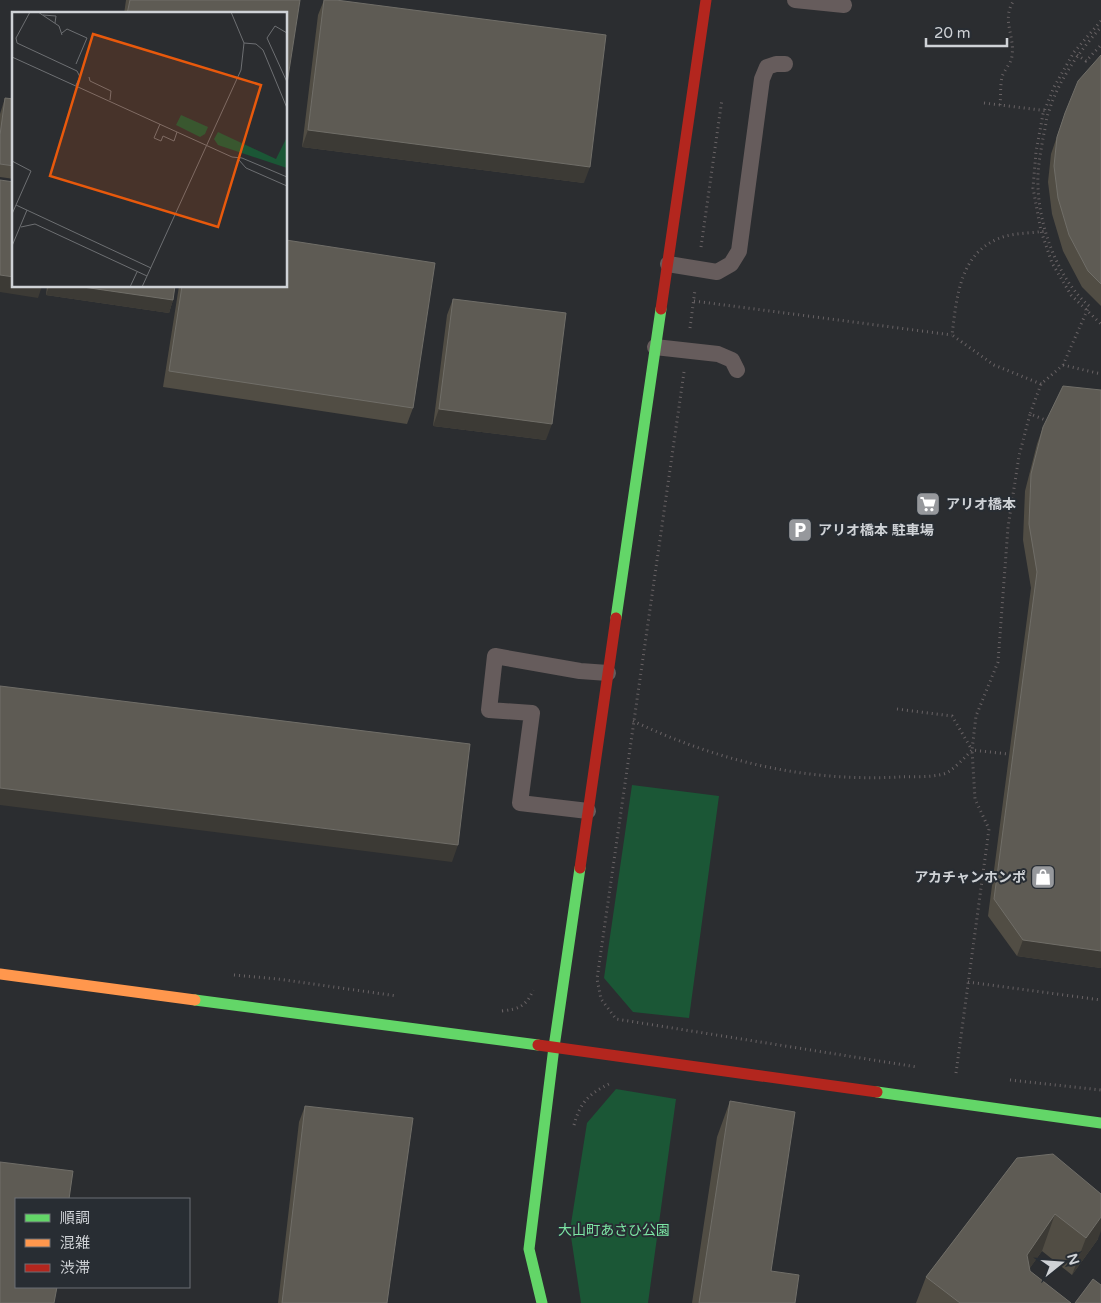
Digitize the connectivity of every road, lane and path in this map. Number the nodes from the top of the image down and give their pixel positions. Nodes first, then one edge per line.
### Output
1 (706, 0) edge
2 (795, 0) edge
3 (1014, 0) edge
4 (844, 5) dead end
5 (1101, 22) edge
6 (1101, 27) edge
7 (1101, 45) edge
8 (1077, 55) junction
9 (785, 64) dead end
10 (722, 96) dead end
11 (984, 103) dead end
12 (1000, 105) junction
13 (1048, 111) junction
14 (1045, 232) junction
15 (668, 264) junction
16 (698, 269) junction
17 (694, 301) junction
18 (1101, 324) edge
19 (952, 335) junction
20 (655, 347) junction
21 (687, 351) junction
22 (1063, 366) junction
23 (737, 370) dead end
24 (1101, 374) edge
25 (1040, 384) junction
26 (1030, 414) junction
27 (1048, 421) edge
28 (608, 673) junction
29 (897, 709) dead end
30 (634, 722) junction
31 (972, 750) junction
32 (1008, 754) dead end
33 (588, 811) junction
34 (0, 974) edge
35 (968, 982) junction
36 (1101, 1000) edge
37 (554, 1047) junction
38 (926, 1069) dead end
39 (965, 1075) dead end
40 (1003, 1079) dead end
41 (616, 1081) dead end
42 (1101, 1090) edge
43 (1101, 1123) edge
44 (573, 1132) dead end
45 (529, 1249) junction
46 (525, 1276) dead end
47 (542, 1303) edge

1 - 15 street
2 - 4 lane
3 - 12 path
5 - 18 path, bridge
6 - 8 path
7 - 8 path
8 - 13 path
9 - 16 lane
10 - 16 path
11 - 12 path
12 - 13 path
13 - 14 path
14 - 19 path
14 - 22 path
15 - 16 lane
15 - 20 street
16 - 17 path
17 - 19 path
17 - 21 path
19 - 25 path
20 - 21 lane
20 - 28 street
21 - 23 lane
21 - 30 path
22 - 24 path
22 - 25 path
25 - 26 path
26 - 27 path
26 - 31 path
28 - 33 street
28 - 33 lane
29 - 31 path
30 - 31 path
30 - 38 path
31 - 32 path
31 - 35 path
33 - 37 street
34 - 37 street
35 - 36 path
35 - 39 path
37 - 43 street
37 - 45 street
40 - 42 path
41 - 44 path
45 - 46 street
45 - 47 street

